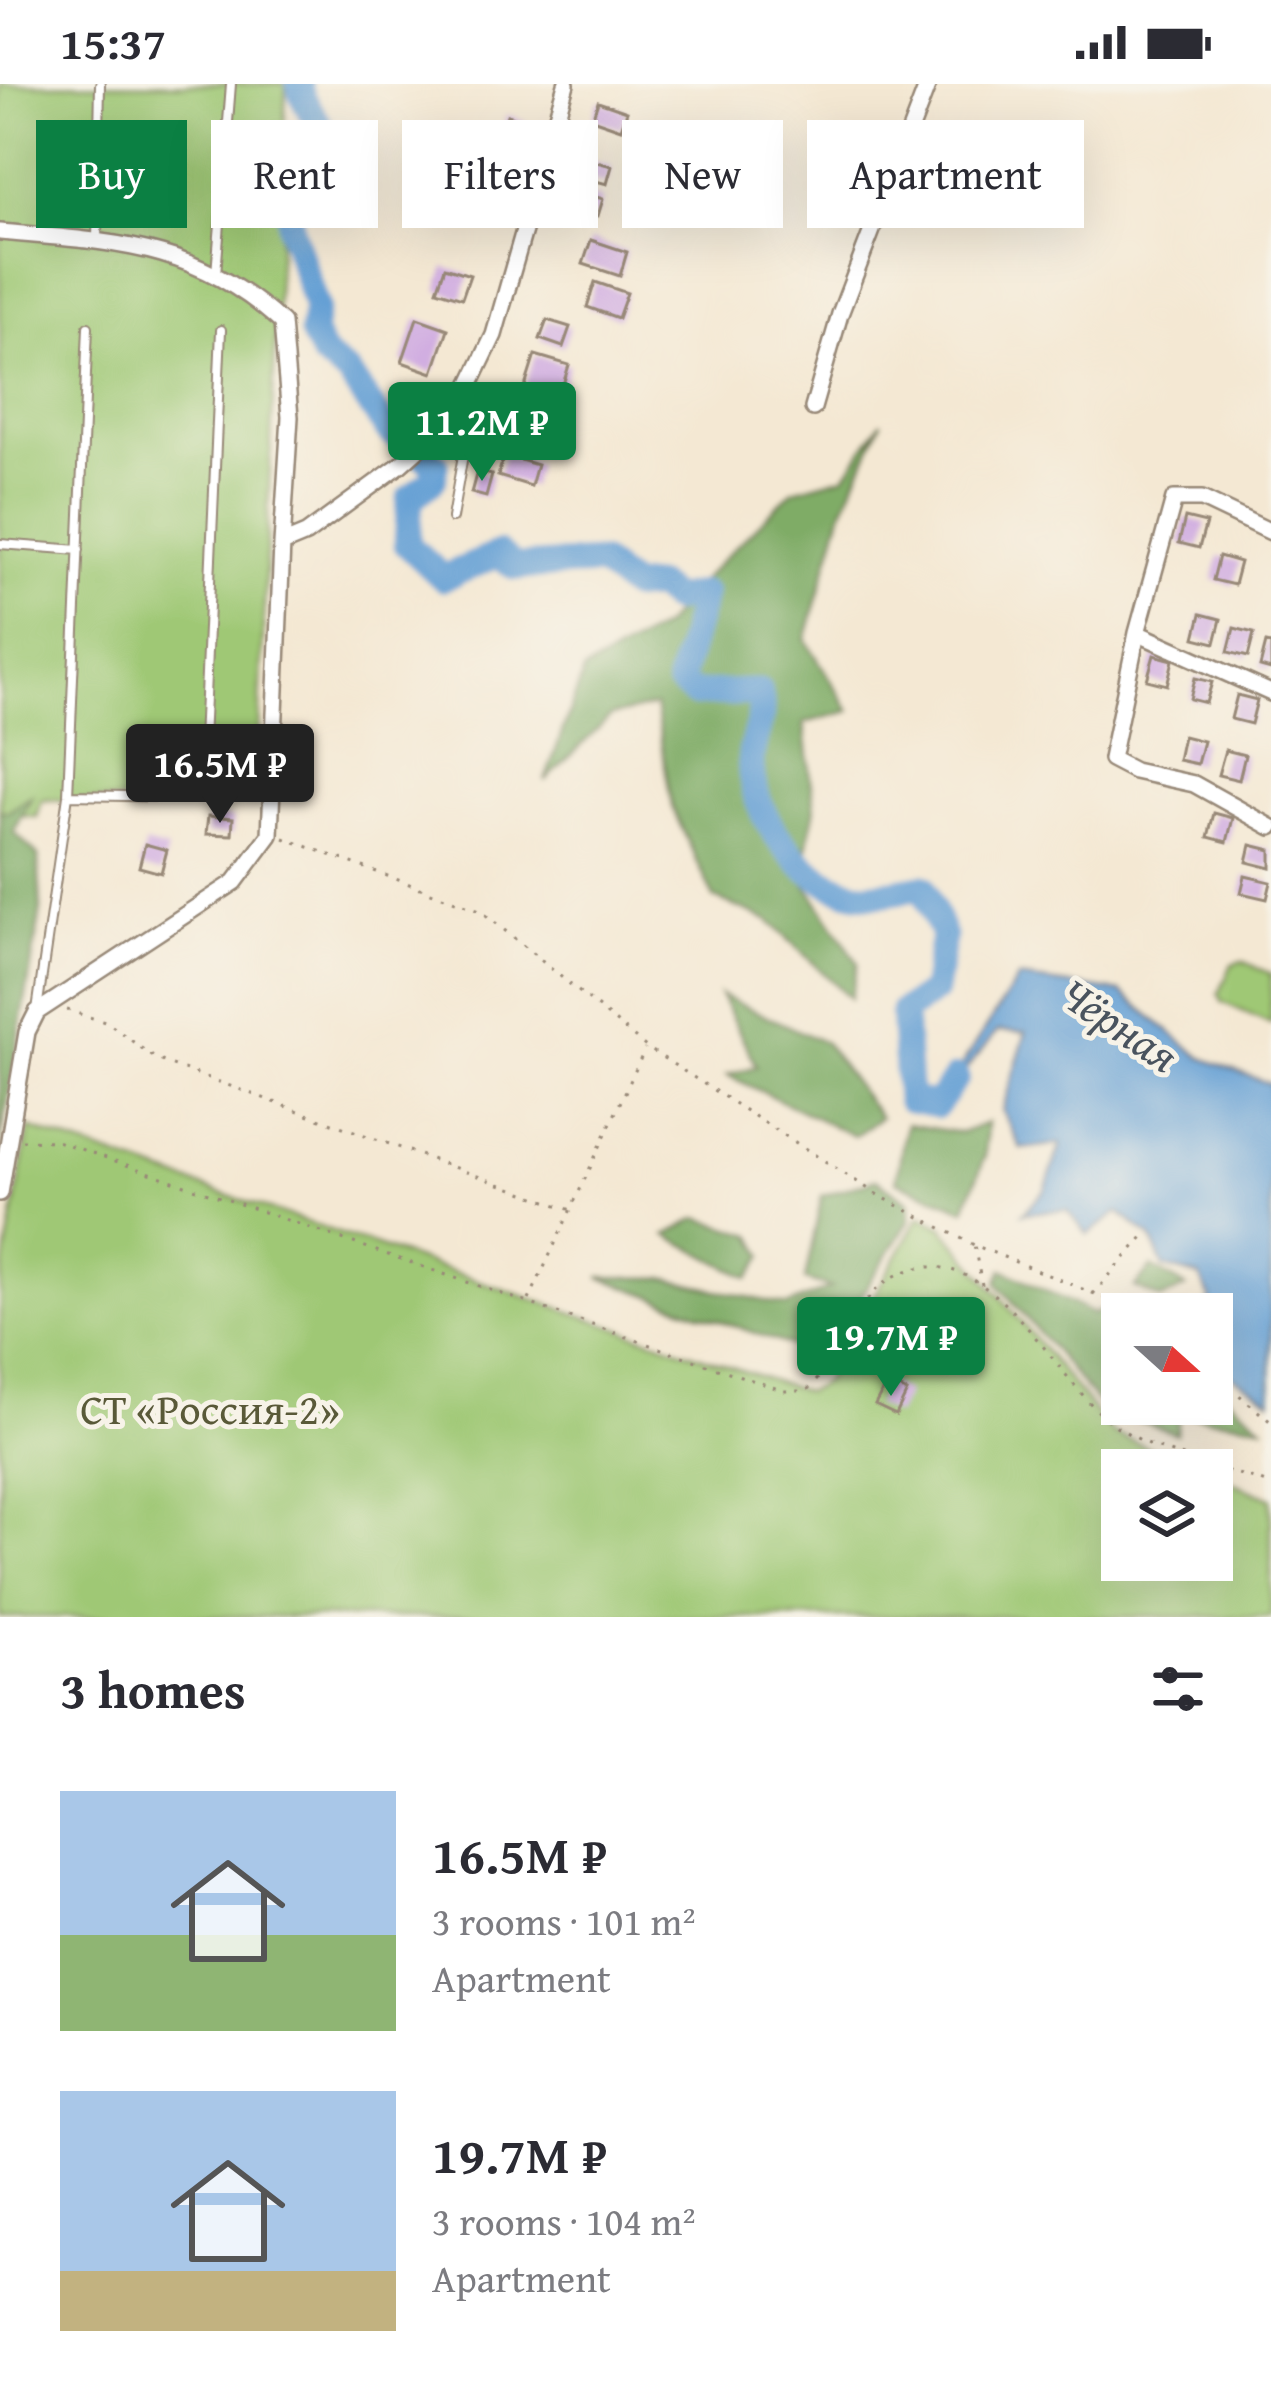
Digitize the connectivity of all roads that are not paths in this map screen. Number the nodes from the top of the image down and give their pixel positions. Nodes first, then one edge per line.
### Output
1 (100, 84) edge
2 (231, 84) edge
3 (566, 84) edge
4 (928, 84) edge
5 (0, 232) edge
6 (97, 241) junction
7 (216, 276) junction
8 (88, 327) dead end
9 (220, 331) dead end
10 (812, 408) dead end
11 (455, 416) junction
12 (452, 518) dead end
13 (1271, 532) edge
14 (0, 544) edge
15 (282, 544) junction
16 (79, 550) junction
17 (1137, 633) junction
18 (1271, 692) edge
19 (68, 795) junction
20 (1271, 827) edge
21 (42, 1008) junction
22 (0, 1192) edge

1 - 6 lane
2 - 7 lane
3 - 11 street
4 - 10 street
5 - 6 street
6 - 7 street
7 - 15 street
8 - 16 lane
9 - 19 lane
11 - 12 lane
11 - 15 street
13 - 17 street
14 - 16 lane
15 - 21 street
16 - 19 lane
17 - 18 street
17 - 20 street
19 - 21 lane
21 - 22 street

